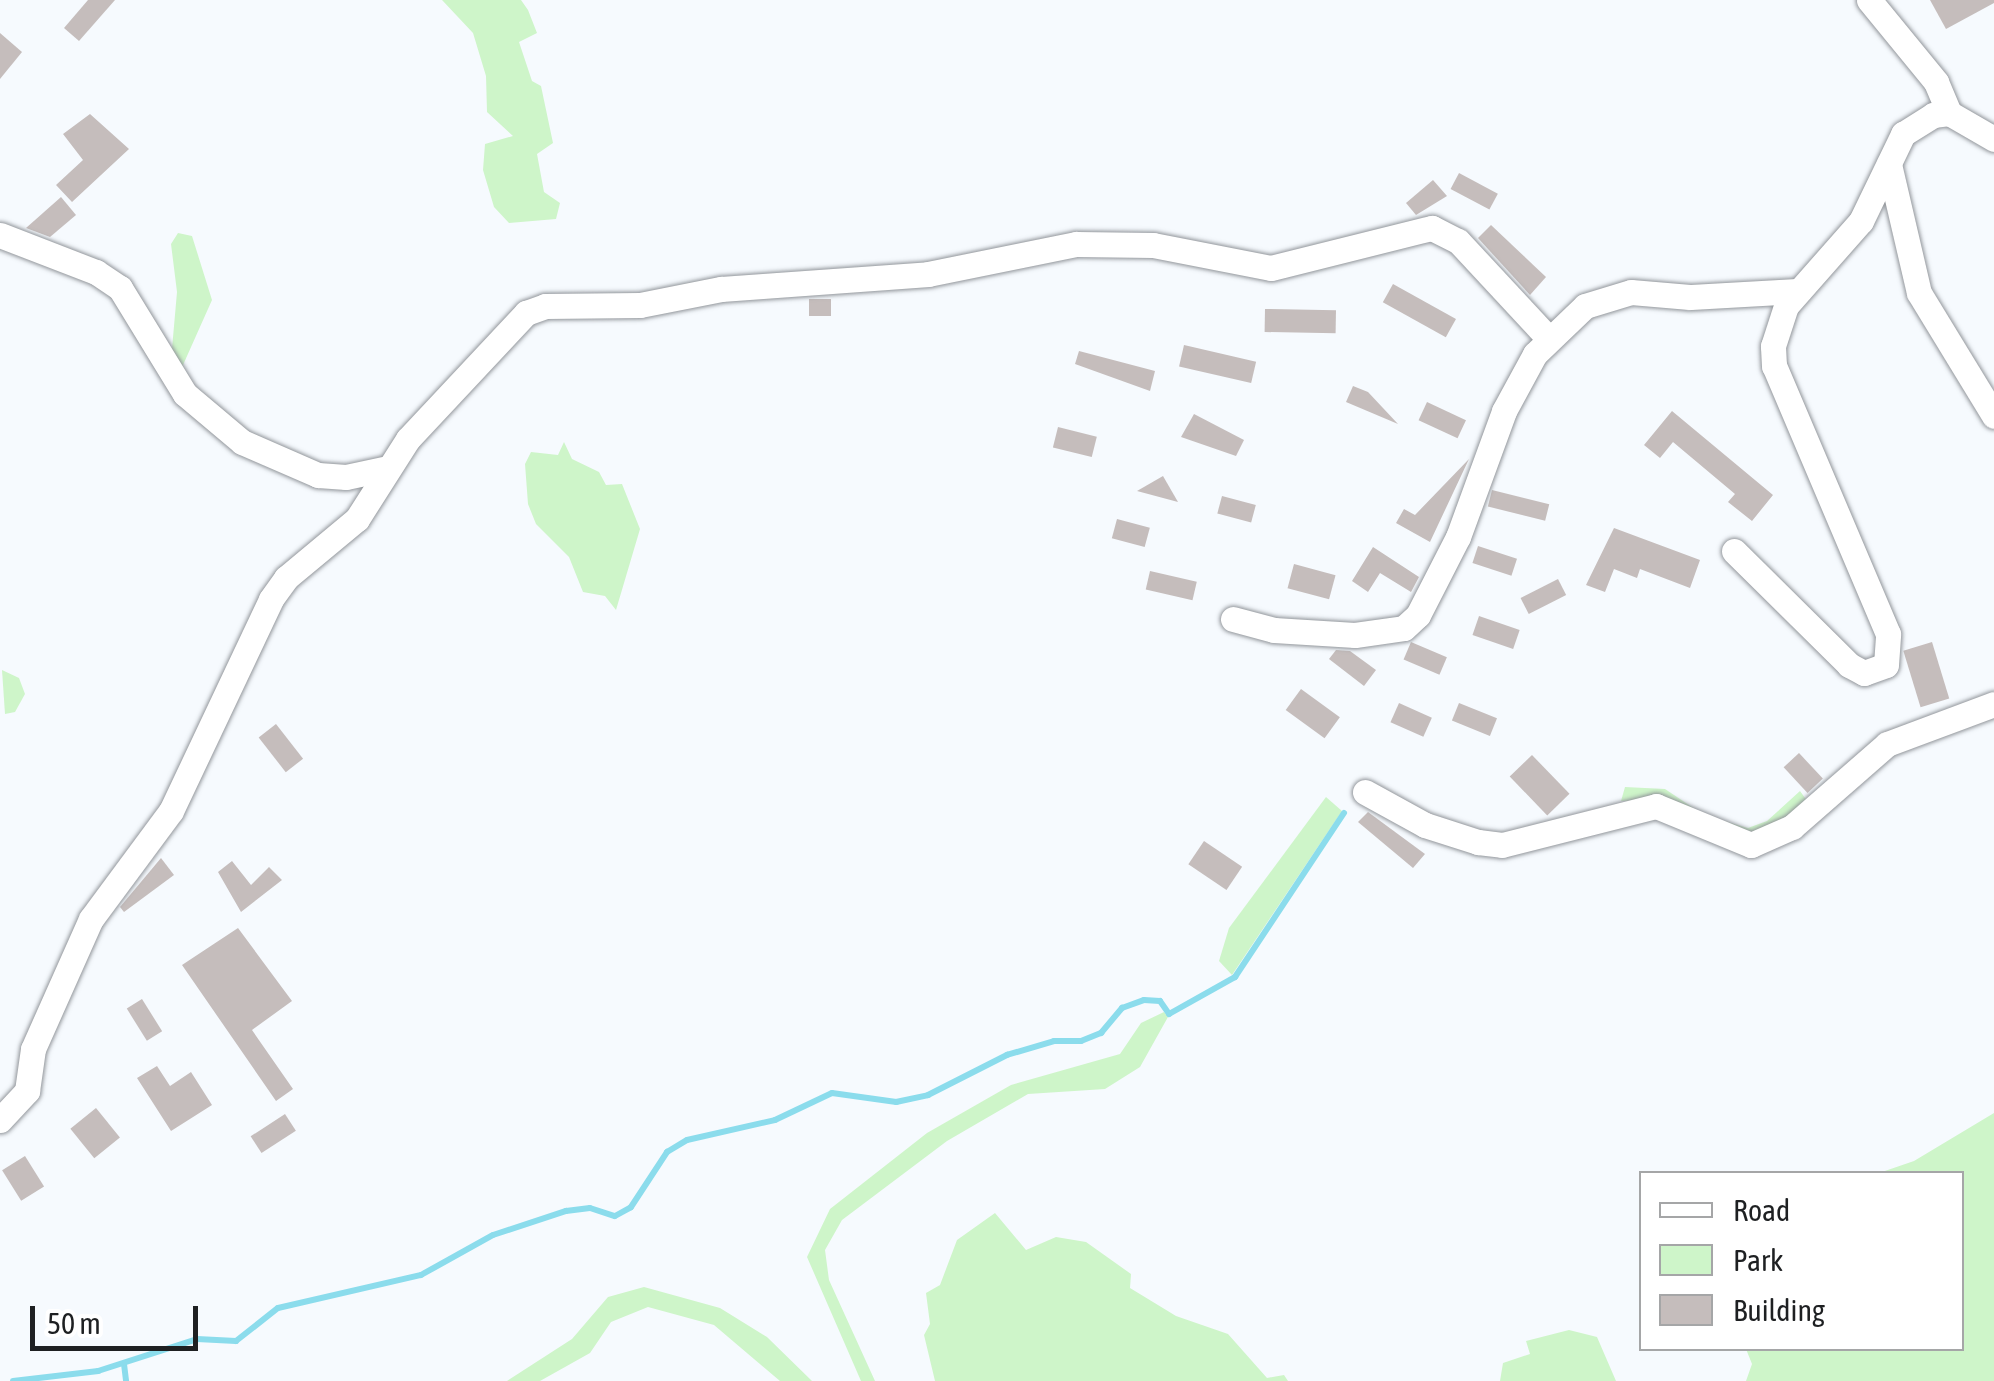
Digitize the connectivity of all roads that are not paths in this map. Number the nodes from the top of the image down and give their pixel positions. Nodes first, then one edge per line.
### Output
1 (1869, 0) edge
2 (1949, 113) junction
3 (1994, 140) edge
4 (1888, 159) junction
5 (0, 235) edge
6 (1798, 291) junction
7 (1549, 339) junction
8 (1994, 416) edge
9 (388, 468) junction
10 (1734, 552) dead end
11 (1233, 619) dead end
12 (1994, 704) edge
13 (1365, 792) dead end
14 (0, 1120) edge

1 - 2 street
2 - 3 street
2 - 4 street
4 - 6 street
4 - 8 street
5 - 9 street
6 - 7 street
6 - 10 street
7 - 9 street
7 - 11 street
9 - 14 street
12 - 13 street

